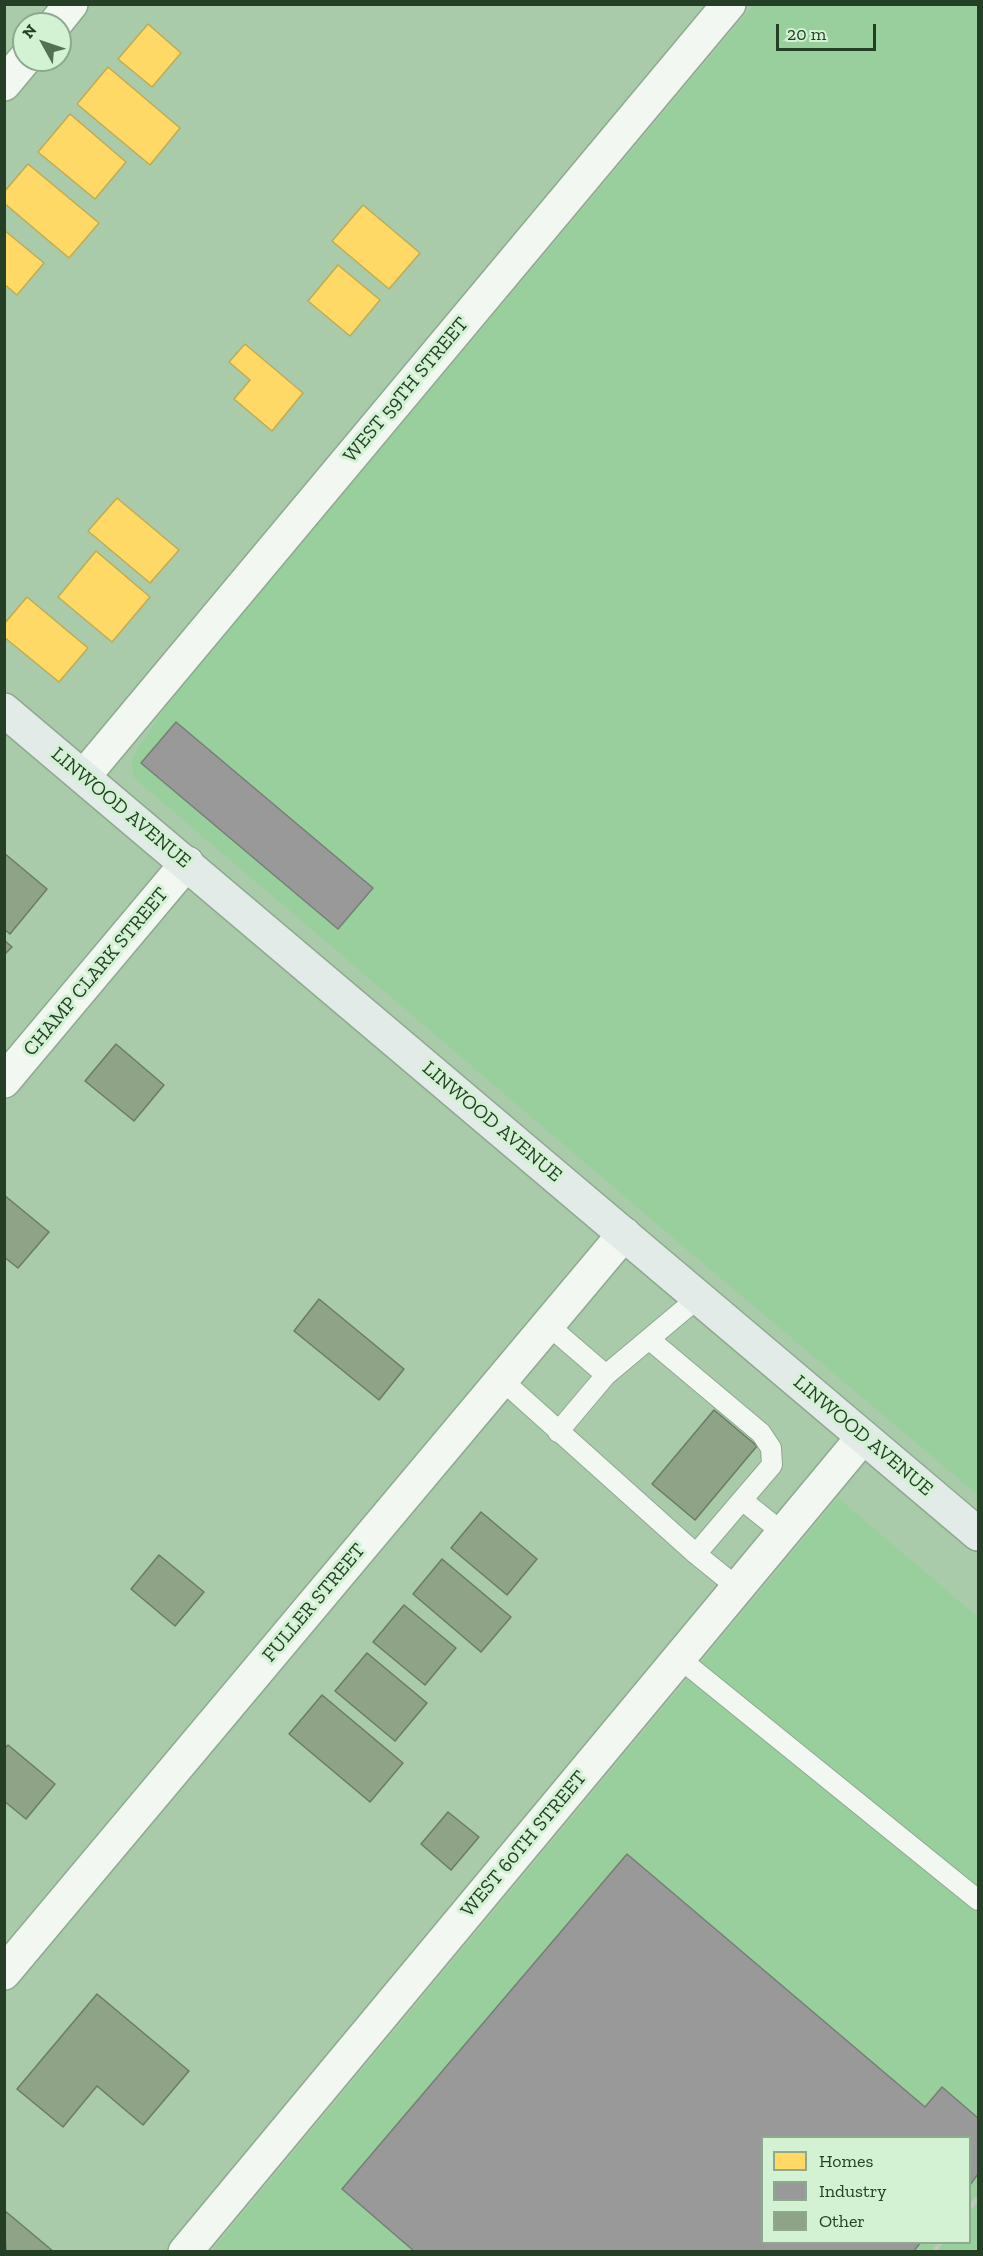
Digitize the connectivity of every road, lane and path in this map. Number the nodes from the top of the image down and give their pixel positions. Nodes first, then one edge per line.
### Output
1 (729, 4) edge
2 (14, 72) edge
3 (4, 84) edge
4 (4, 710) edge
5 (84, 776) junction
6 (187, 863) junction
7 (4, 1081) edge
8 (624, 1234) junction
9 (699, 1297) junction
10 (548, 1325) junction
11 (649, 1339) junction
12 (606, 1375) junction
13 (502, 1380) junction
14 (558, 1431) junction
15 (863, 1437) junction
16 (742, 1500) junction
17 (782, 1532) junction
18 (978, 1534) edge
19 (696, 1554) junction
20 (738, 1588) junction
21 (680, 1658) junction
22 (978, 1900) edge
23 (4, 1973) edge
24 (185, 2252) edge

1 - 5 street, WEST 59TH STREET
2 - 3 street
4 - 5 main road, LINWOOD AVENUE
5 - 6 main road, LINWOOD AVENUE
6 - 7 street, CHAMP CLARK STREET
6 - 8 main road, LINWOOD AVENUE
8 - 9 main road, LINWOOD AVENUE
8 - 10 street, FULLER STREET
9 - 11 lane
9 - 15 main road, LINWOOD AVENUE
10 - 12 lane
10 - 13 street, FULLER STREET
11 - 12 lane
11 - 16 lane
12 - 14 lane
13 - 14 lane
13 - 23 street, FULLER STREET
14 - 19 lane
15 - 17 street, WEST 60TH STREET
15 - 18 main road, LINWOOD AVENUE
16 - 17 lane
16 - 19 lane
17 - 20 street, WEST 60TH STREET
19 - 20 lane
20 - 21 street, WEST 60TH STREET
21 - 22 lane
21 - 24 street, WEST 60TH STREET

